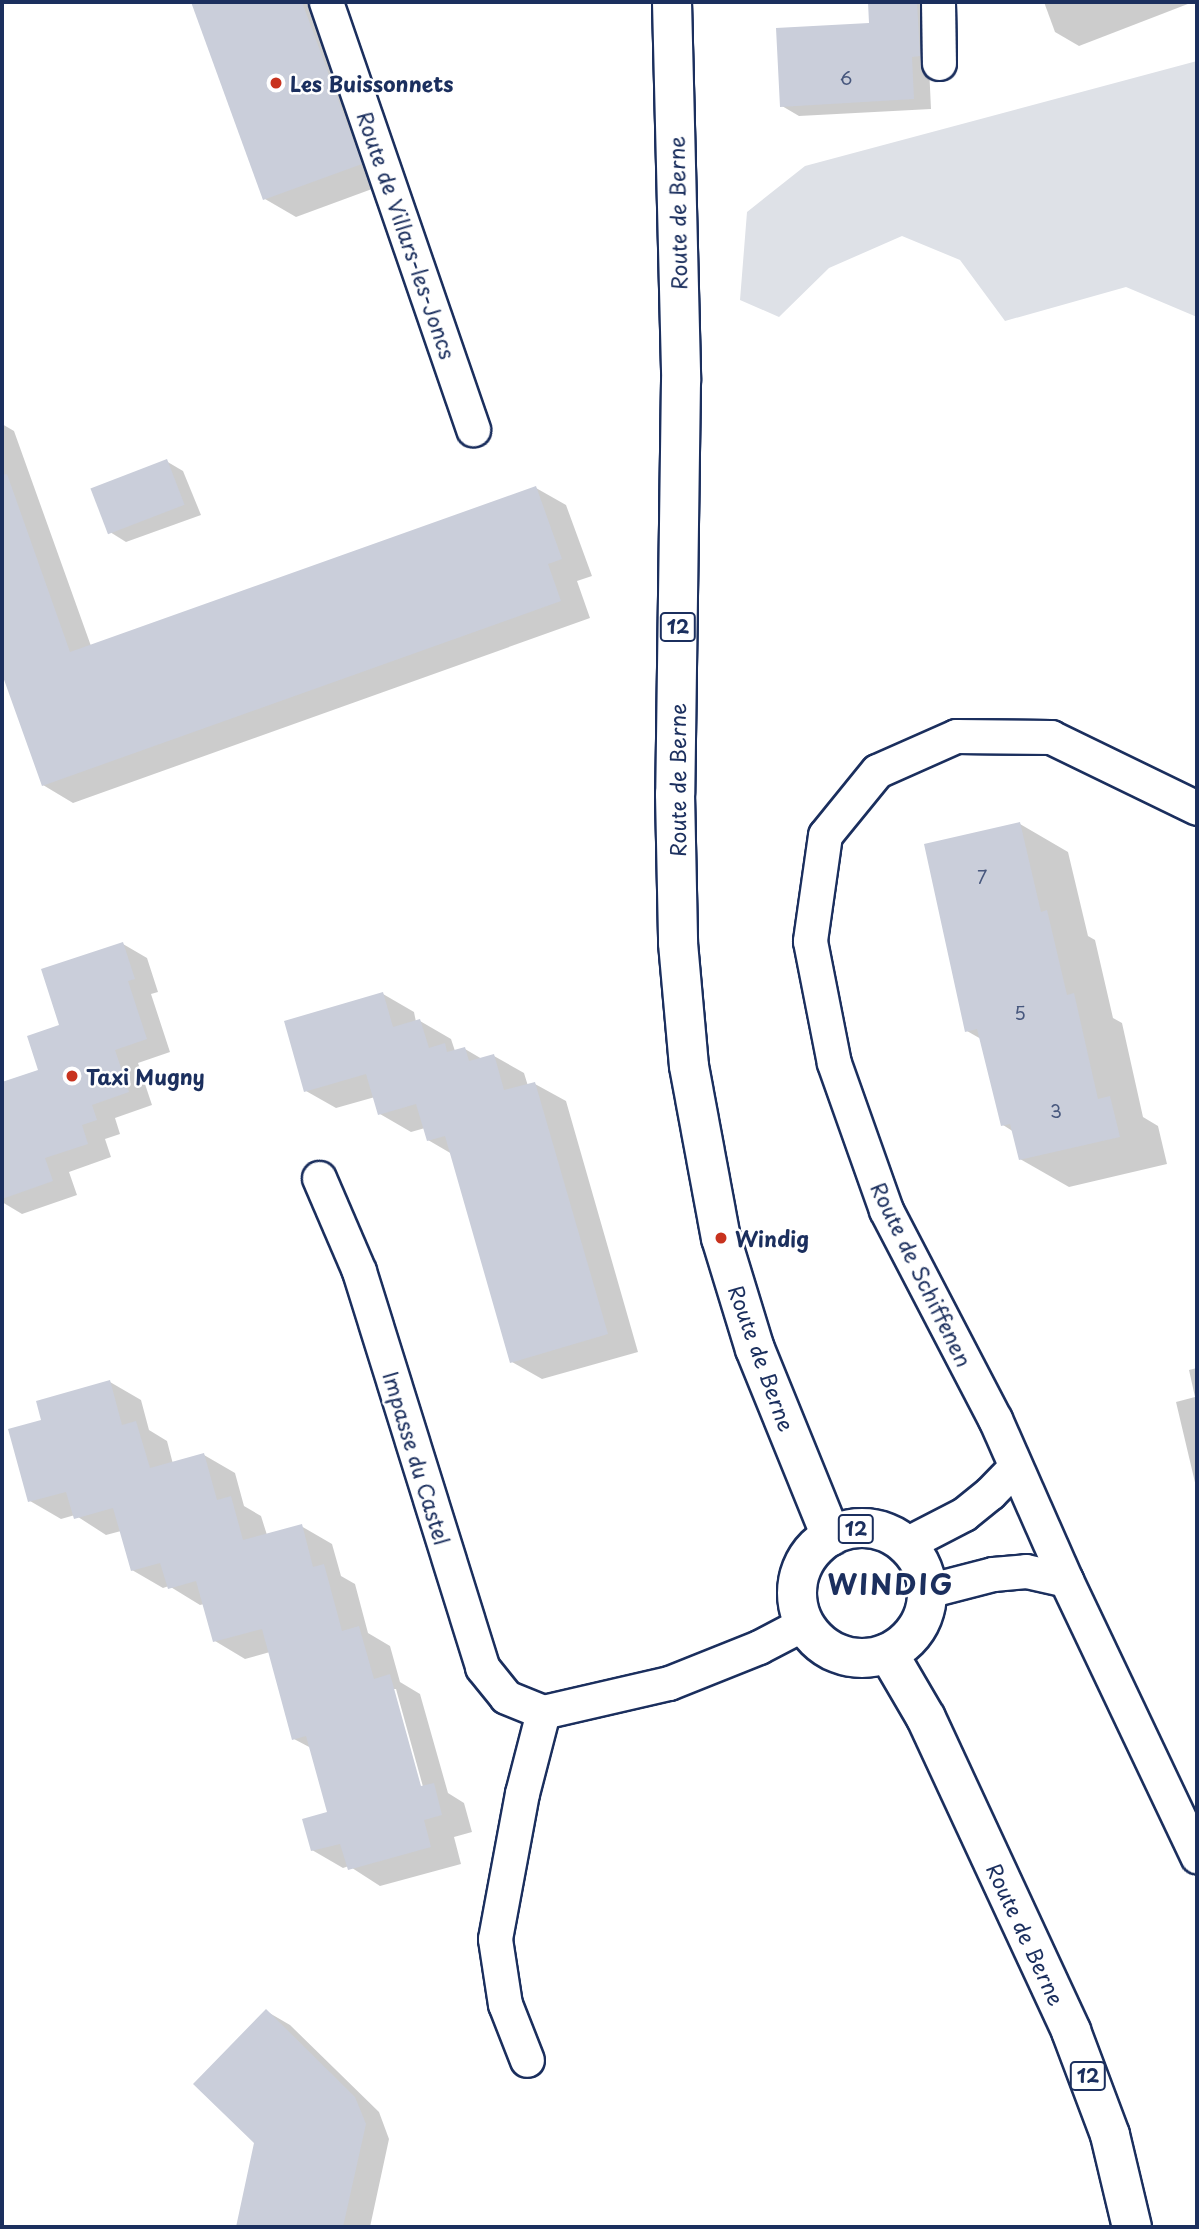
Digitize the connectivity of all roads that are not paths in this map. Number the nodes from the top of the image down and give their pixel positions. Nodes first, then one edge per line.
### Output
1 (326, 2) edge
2 (672, 2) edge
3 (938, 2) edge
4 (939, 63) dead end
5 (473, 429) dead end
6 (1197, 808) edge
7 (319, 1178) dead end
8 (1016, 1467) junction
9 (831, 1536) junction
10 (906, 1544) junction
11 (1066, 1580) junction
12 (927, 1591) junction
13 (805, 1623) junction
14 (888, 1653) junction
15 (543, 1712) junction
16 (1197, 1856) edge
17 (527, 2060) dead end
18 (1132, 2227) edge

1 - 5 street, Route de Villars-les-Joncs
2 - 9 main road, Route de Berne / 12
3 - 4 street
6 - 8 street, Route de Schiffenen
7 - 15 street, Impasse du Castel
8 - 10 street
8 - 11 street, Route de Schiffenen
9 - 10 main road, 12
9 - 13 main road, 12
10 - 12 main road, 12
11 - 12 street
11 - 16 street, Route de Schiffenen
12 - 14 main road
13 - 14 main road
13 - 15 street
14 - 18 main road, Route de Berne / 12
15 - 17 street

